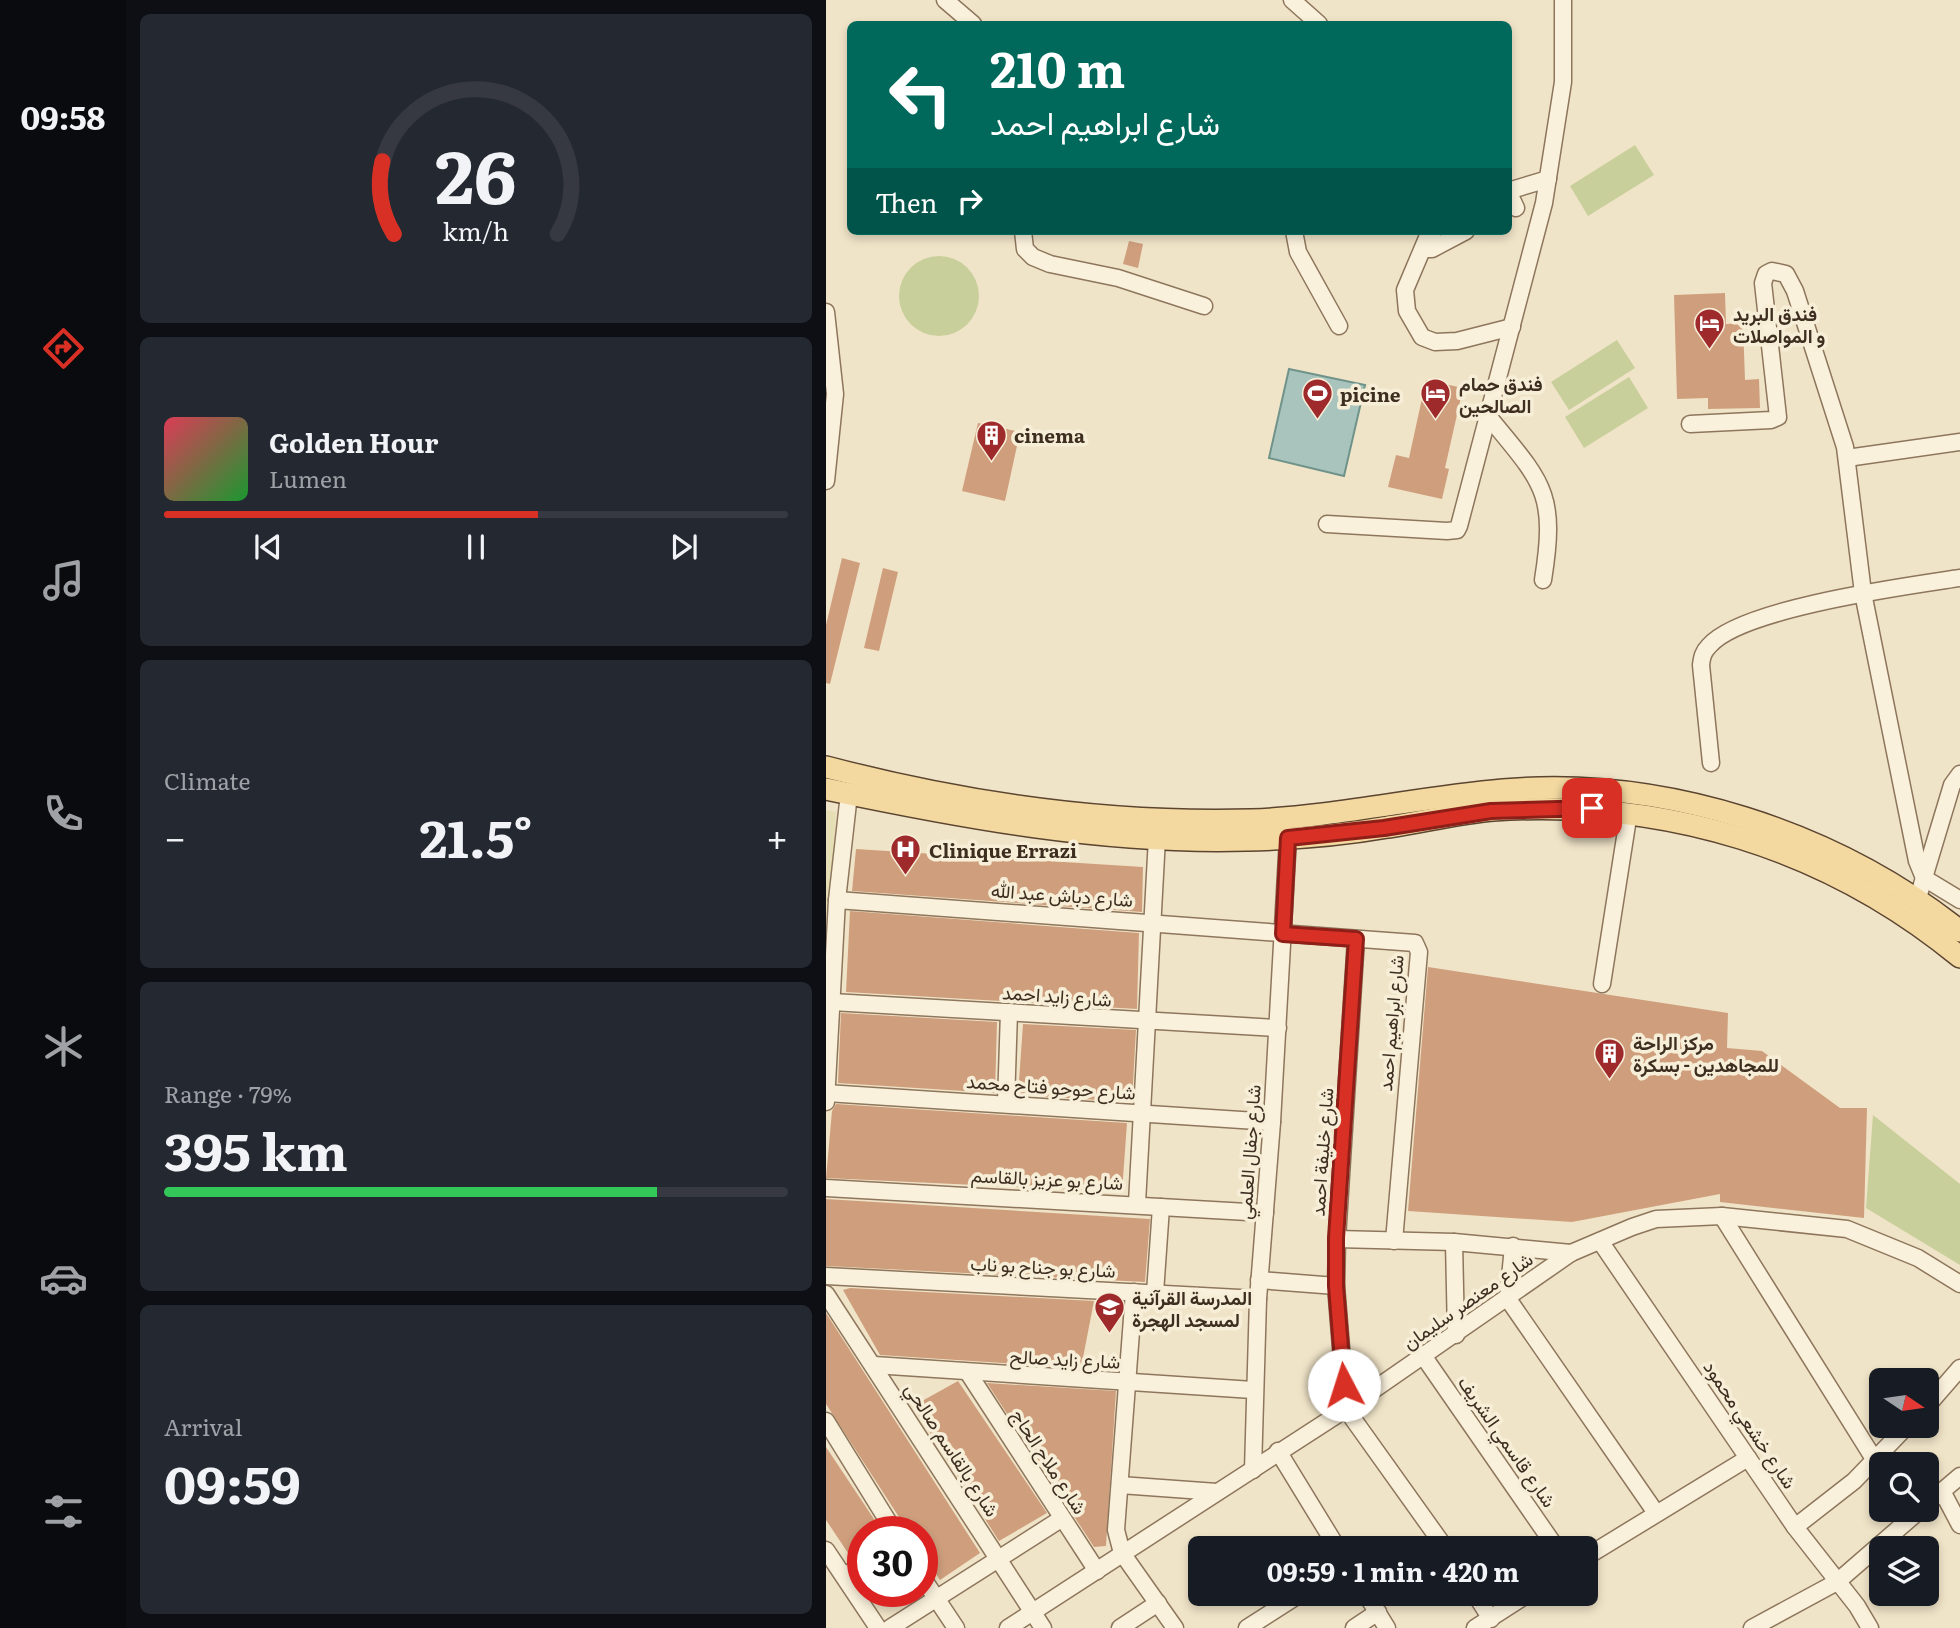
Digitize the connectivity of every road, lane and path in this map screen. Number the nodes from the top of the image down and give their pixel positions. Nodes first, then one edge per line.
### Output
1 (945, 0) edge
2 (1292, 0) edge
3 (1563, 0) edge
4 (970, 21) edge
5 (1316, 21) edge
6 (1548, 179) junction
7 (1512, 190) edge
8 (1544, 203) junction
9 (1512, 210) edge
10 (1023, 235) edge
11 (1295, 235) edge
12 (1430, 235) edge
13 (1458, 235) edge
14 (1424, 249) junction
15 (1204, 306) dead end
16 (826, 312) edge
17 (1339, 326) dead end
18 (1512, 327) junction
19 (1488, 416) junction
20 (1690, 424) dead end
21 (1960, 442) edge
22 (1847, 458) junction
23 (826, 481) edge
24 (1327, 524) dead end
25 (1960, 578) edge
26 (1543, 580) dead end
27 (1863, 593) junction
28 (1710, 763) dead end
29 (826, 767) edge
30 (1960, 774) edge
31 (826, 789) edge
32 (849, 794) junction
33 (1629, 812) junction
34 (1157, 838) junction
35 (1288, 838) junction
36 (1924, 878) junction
37 (837, 900) junction
38 (1960, 900) edge
39 (1917, 901) junction
40 (1150, 922) junction
41 (1960, 930) edge
42 (1283, 934) junction
43 (1356, 939) junction
44 (1960, 957) edge
45 (1602, 984) dead end
46 (832, 1002) junction
47 (1009, 1012) junction
48 (1149, 1022) junction
49 (1278, 1028) junction
50 (826, 1093) edge
51 (1006, 1103) junction
52 (826, 1104) edge
53 (1142, 1114) junction
54 (1272, 1122) junction
55 (826, 1188) edge
56 (1137, 1203) junction
57 (1161, 1207) junction
58 (1265, 1213) junction
59 (1722, 1216) junction
60 (1336, 1238) junction
61 (1394, 1241) junction
62 (1600, 1241) junction
63 (1454, 1242) junction
64 (1513, 1246) junction
65 (1571, 1253) junction
66 (826, 1276) edge
67 (1259, 1280) junction
68 (1960, 1284) edge
69 (1336, 1286) junction
70 (1134, 1292) junction
71 (1155, 1293) junction
72 (826, 1294) edge
73 (1258, 1298) junction
74 (1508, 1299) junction
75 (1456, 1335) junction
76 (1424, 1357) junction
77 (874, 1365) junction
78 (1960, 1368) edge
79 (969, 1374) junction
80 (1125, 1382) junction
81 (1253, 1390) junction
82 (1939, 1392) edge
83 (1346, 1409) junction
84 (826, 1421) edge
85 (1895, 1438) edge
86 (1278, 1451) junction
87 (1870, 1452) edge
88 (1881, 1452) edge
89 (1748, 1458) junction
90 (1869, 1464) edge
91 (1253, 1470) junction
92 (1960, 1476) edge
93 (1120, 1485) junction
94 (1942, 1491) junction
95 (1217, 1492) junction
96 (1939, 1494) edge
97 (1656, 1513) junction
98 (885, 1516) edge
99 (1062, 1519) junction
100 (1906, 1522) edge
101 (1960, 1525) edge
102 (1794, 1527) junction
103 (1330, 1536) edge
104 (1437, 1536) edge
105 (1548, 1536) edge
106 (1598, 1549) edge
107 (826, 1550) edge
108 (1122, 1553) junction
109 (999, 1557) junction
110 (1097, 1571) junction
111 (847, 1574) edge
112 (844, 1576) junction
113 (1838, 1582) junction
114 (938, 1597) edge
115 (938, 1601) edge
116 (1158, 1603) junction
117 (1281, 1606) edge
118 (1374, 1606) edge
119 (1483, 1606) edge
120 (1510, 1606) edge
121 (922, 1607) edge
122 (1378, 1612) junction
123 (1033, 1613) junction
124 (1491, 1619) junction
125 (878, 1628) edge
126 (890, 1628) edge
127 (956, 1628) edge
128 (1008, 1628) edge
129 (1043, 1628) edge
130 (1120, 1628) edge
131 (1175, 1628) edge
132 (1247, 1628) edge
133 (1354, 1628) edge
134 (1387, 1628) edge
135 (1475, 1628) edge
136 (1752, 1628) edge
137 (1870, 1628) edge

1 - 4 street
2 - 5 street
3 - 6 street
6 - 7 street
6 - 8 street
8 - 9 street
8 - 18 street
10 - 15 street
11 - 17 street
12 - 14 street
13 - 14 street
14 - 18 street
16 - 23 street
18 - 19 street
19 - 24 street
19 - 26 street
20 - 22 street
21 - 22 street
22 - 27 street
25 - 27 street
27 - 28 street
27 - 36 street
29 - 39 main road
30 - 36 street
31 - 32 main road
32 - 34 main road
32 - 37 street
33 - 35 main road
33 - 44 main road
33 - 45 street
34 - 35 main road
34 - 40 street
35 - 42 street, شارع جفال العلمي
36 - 38 street
36 - 39 street
37 - 40 street, شارع دباش عبد الله
37 - 46 street
39 - 41 main road
40 - 42 street, شارع دباش عبد الله
40 - 48 street
42 - 43 street, شارع ابراهيم احمد
42 - 49 street, شارع جفال العلمي
43 - 60 street, شارع خليفة احمد
43 - 61 street, شارع ابراهيم احمد
46 - 47 street, شارع زايد احمد
46 - 50 street
47 - 48 street, شارع زايد احمد
47 - 51 street
48 - 49 street, شارع زايد احمد
48 - 53 street
49 - 54 street, شارع جفال العلمي
50 - 51 street, شارع حوحو فتاح محمد
50 - 52 street
51 - 53 street, شارع حوحو فتاح محمد
53 - 54 street, شارع حوحو فتاح محمد
53 - 56 street
54 - 58 street, شارع جفال العلمي
55 - 56 street, شارع بو عزيز بالقاسم
56 - 57 street, شارع بو عزيز بالقاسم
57 - 58 street, شارع بو عزيز بالقاسم
57 - 71 street
58 - 67 street, شارع جفال العلمي
59 - 62 street, شارع معنصر سليمان
59 - 68 street, شارع معنصر سليمان
59 - 87 street
60 - 61 street
60 - 69 street, شارع خليفة احمد
61 - 63 street
62 - 65 street, شارع معنصر سليمان
62 - 89 street, شارع خشعي محمود
63 - 64 street
63 - 75 street
64 - 65 street
64 - 74 street
65 - 74 street, شارع معنصر سليمان
66 - 70 street, شارع بو جناح بو ناب
67 - 69 street
67 - 73 street, شارع جفال العلمي
69 - 83 street, شارع خليفة احمد
70 - 71 street, شارع بو جناح بو ناب
70 - 80 street
71 - 73 street, شارع بو جناح بو ناب
72 - 77 street, شارع بالقاسم صالحي
73 - 81 street, شارع جفال العلمي
74 - 75 street, شارع معنصر سليمان
74 - 97 street
75 - 76 street, شارع معنصر سليمان
76 - 83 street, شارع معنصر سليمان
76 - 105 street, شارع قاسمي الشريف
77 - 79 street, شارع زايد صالح
77 - 109 street, شارع بالقاسم صالحي
78 - 82 street
79 - 80 street, شارع زايد صالح
79 - 99 street, شارع ملاح الحاج
80 - 81 street, شارع زايد صالح
80 - 93 street
81 - 91 street, شارع جفال العلمي
83 - 86 street, شارع معنصر سليمان
83 - 104 street
84 - 98 street
85 - 88 street
86 - 91 street, شارع معنصر سليمان
86 - 103 street
89 - 97 street
89 - 102 street, شارع خشعي محمود
90 - 102 street
91 - 95 street, شارع معنصر سليمان
92 - 94 street
93 - 95 street
93 - 108 street
94 - 96 street
94 - 101 street
95 - 108 street, شارع معنصر سليمان
97 - 106 street
99 - 109 street
99 - 110 street, شارع ملاح الحاج
100 - 113 street
102 - 113 street, شارع خشعي محمود
107 - 112 street
108 - 110 street, شارع معنصر سليمان
108 - 116 street
109 - 114 street
109 - 123 street, شارع بالقاسم صالحي
110 - 123 street, شارع معنصر سليمان
111 - 112 street
112 - 125 street
113 - 136 street
113 - 137 street, شارع خشعي محمود
115 - 127 street
116 - 130 street
116 - 131 street
117 - 132 street
118 - 122 street
119 - 124 street
120 - 124 street
121 - 126 street
122 - 133 street
122 - 134 street
123 - 128 street, شارع معنصر سليمان
123 - 129 street, شارع بالقاسم صالحي
124 - 135 street

